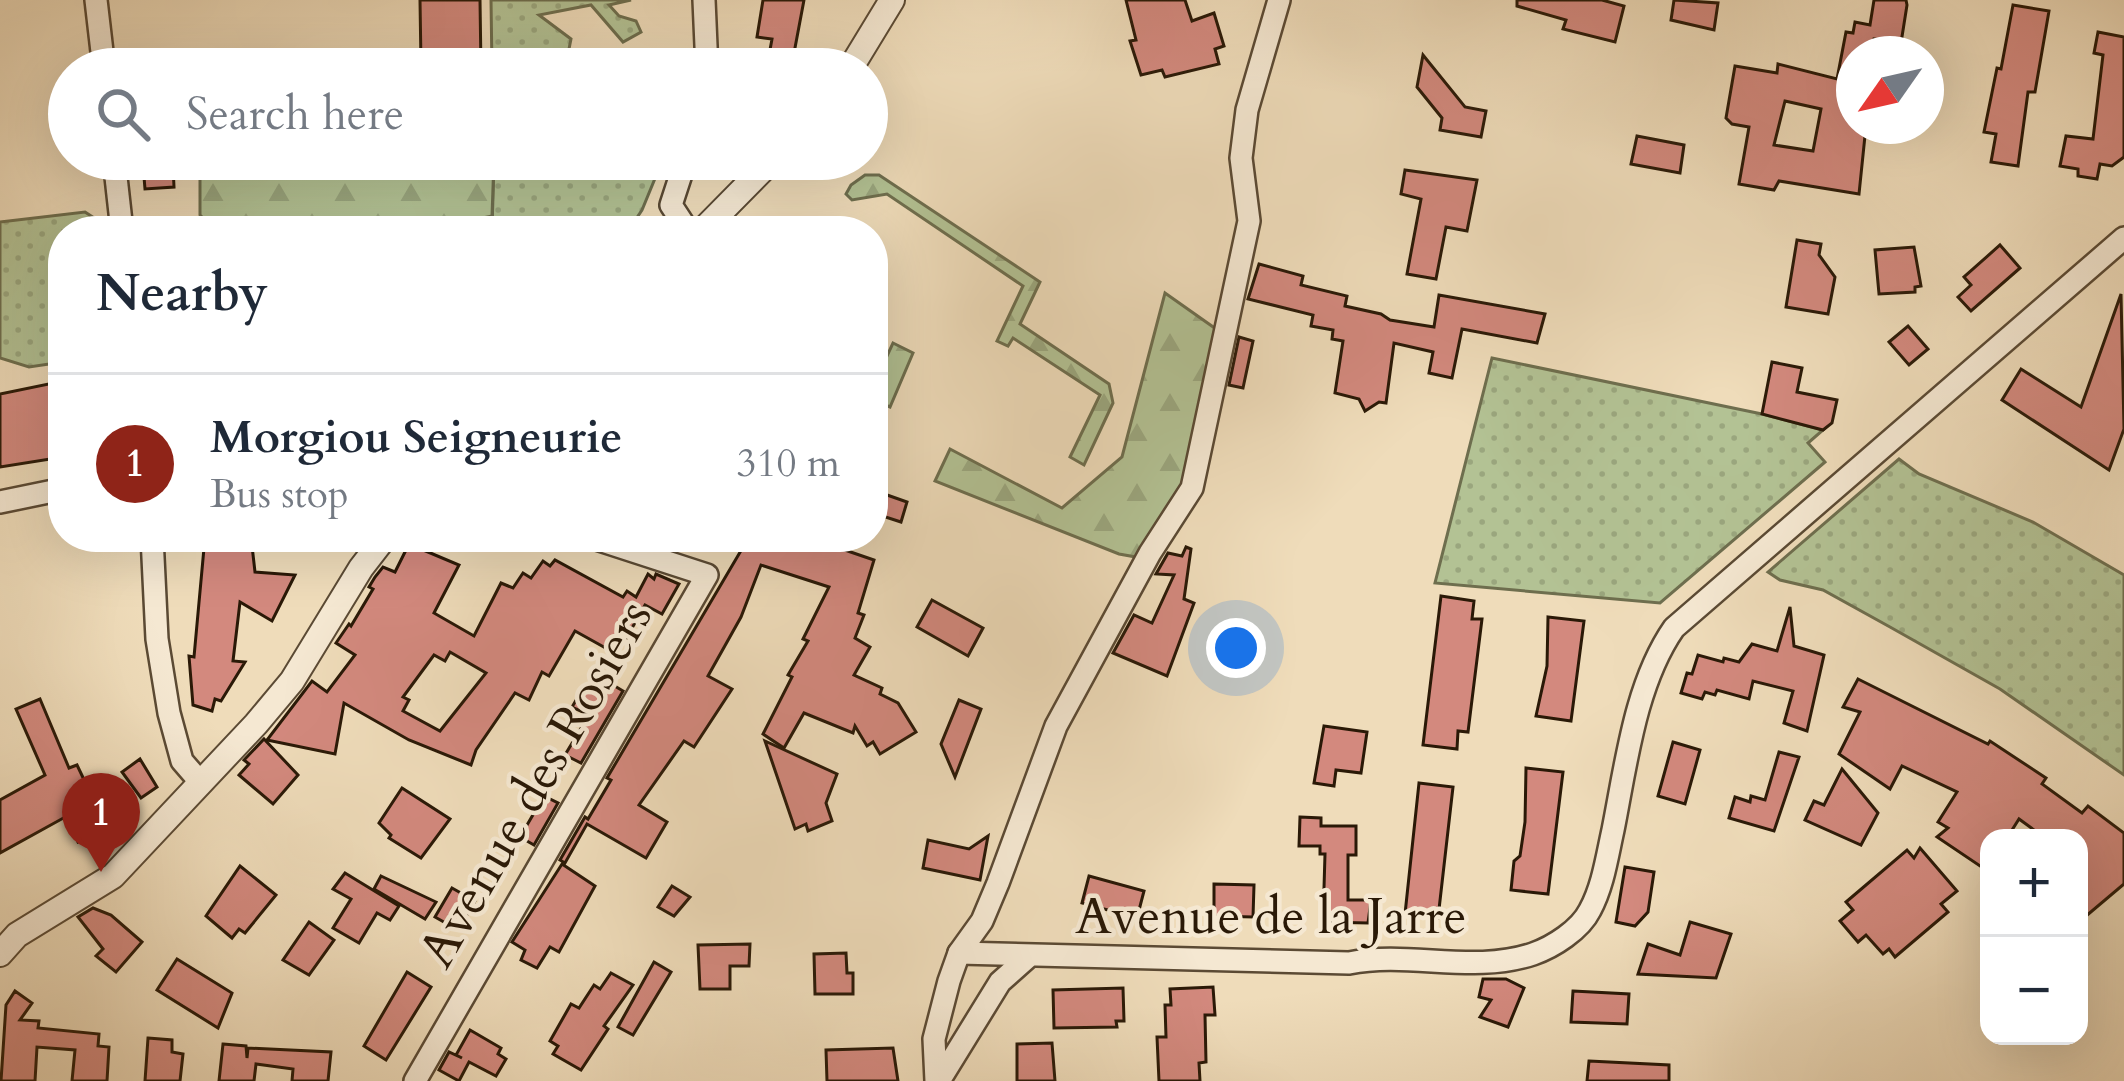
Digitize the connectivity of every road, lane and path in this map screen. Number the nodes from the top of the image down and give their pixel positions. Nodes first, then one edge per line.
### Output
1 (96, 0) edge
2 (704, 0) edge
3 (892, 0) edge
4 (1279, 0) edge
5 (102, 48) edge
6 (706, 48) edge
7 (863, 48) edge
8 (116, 180) edge
9 (679, 180) edge
10 (752, 180) edge
11 (120, 216) edge
12 (678, 216) edge
13 (717, 216) edge
14 (2124, 238) edge
15 (48, 492) edge
16 (0, 502) edge
17 (153, 552) edge
18 (374, 552) edge
19 (636, 552) edge
20 (201, 783) junction
21 (959, 953) junction
22 (0, 954) edge
23 (1027, 958) junction
24 (415, 1081) edge
25 (937, 1081) edge

1 - 5 street
2 - 6 street
3 - 7 street
4 - 21 street
8 - 11 street
9 - 12 street
10 - 13 street
14 - 23 street, Avenue de la Jarre
15 - 16 street
17 - 20 street
18 - 20 street
19 - 24 street, Avenue des Rosiers
20 - 22 street
21 - 23 street, Avenue de la Jarre
21 - 25 street
23 - 25 street

